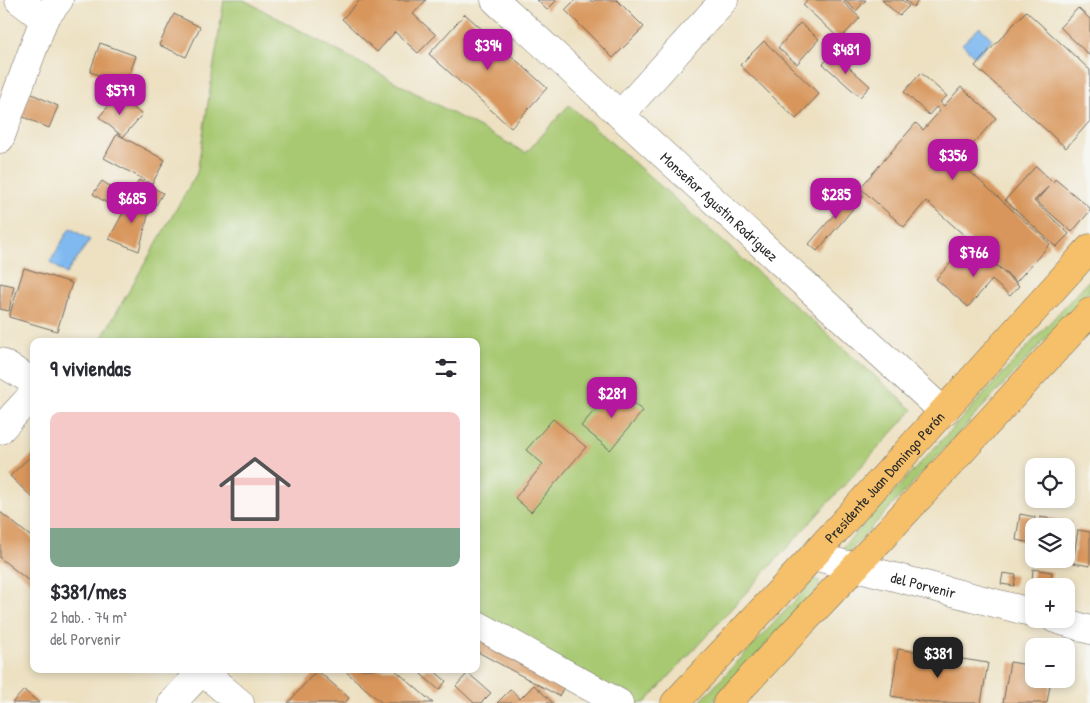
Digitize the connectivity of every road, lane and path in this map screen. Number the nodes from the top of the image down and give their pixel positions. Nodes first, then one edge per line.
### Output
1 (19, 0) edge
2 (495, 0) edge
3 (724, 0) edge
4 (51, 10) edge
5 (620, 115) junction
6 (0, 139) edge
7 (1090, 248) edge
8 (1090, 312) edge
9 (0, 362) edge
10 (30, 380) edge
11 (30, 396) edge
12 (944, 412) junction
13 (0, 430) edge
14 (813, 556) junction
15 (856, 566) junction
16 (1025, 610) edge
17 (1075, 625) edge
18 (480, 626) edge
19 (1090, 630) edge
20 (200, 673) edge
21 (206, 673) edge
22 (172, 703) edge
23 (240, 703) edge
24 (619, 703) edge
25 (675, 703) edge
26 (727, 703) edge

1 - 4 street
2 - 5 street, Monseñor Agustin Rodriguez
3 - 5 street
4 - 6 street
5 - 12 street, Monseñor Agustin Rodriguez
7 - 12 main road, Presidente Juan Domingo Perón
8 - 15 main road
9 - 10 street
11 - 13 street
12 - 14 main road, Presidente Juan Domingo Perón
14 - 15 street, del Porvenir
14 - 25 main road, Presidente Juan Domingo Perón
15 - 16 street, del Porvenir
15 - 26 main road
17 - 19 street
18 - 24 street
20 - 22 street
21 - 23 street

